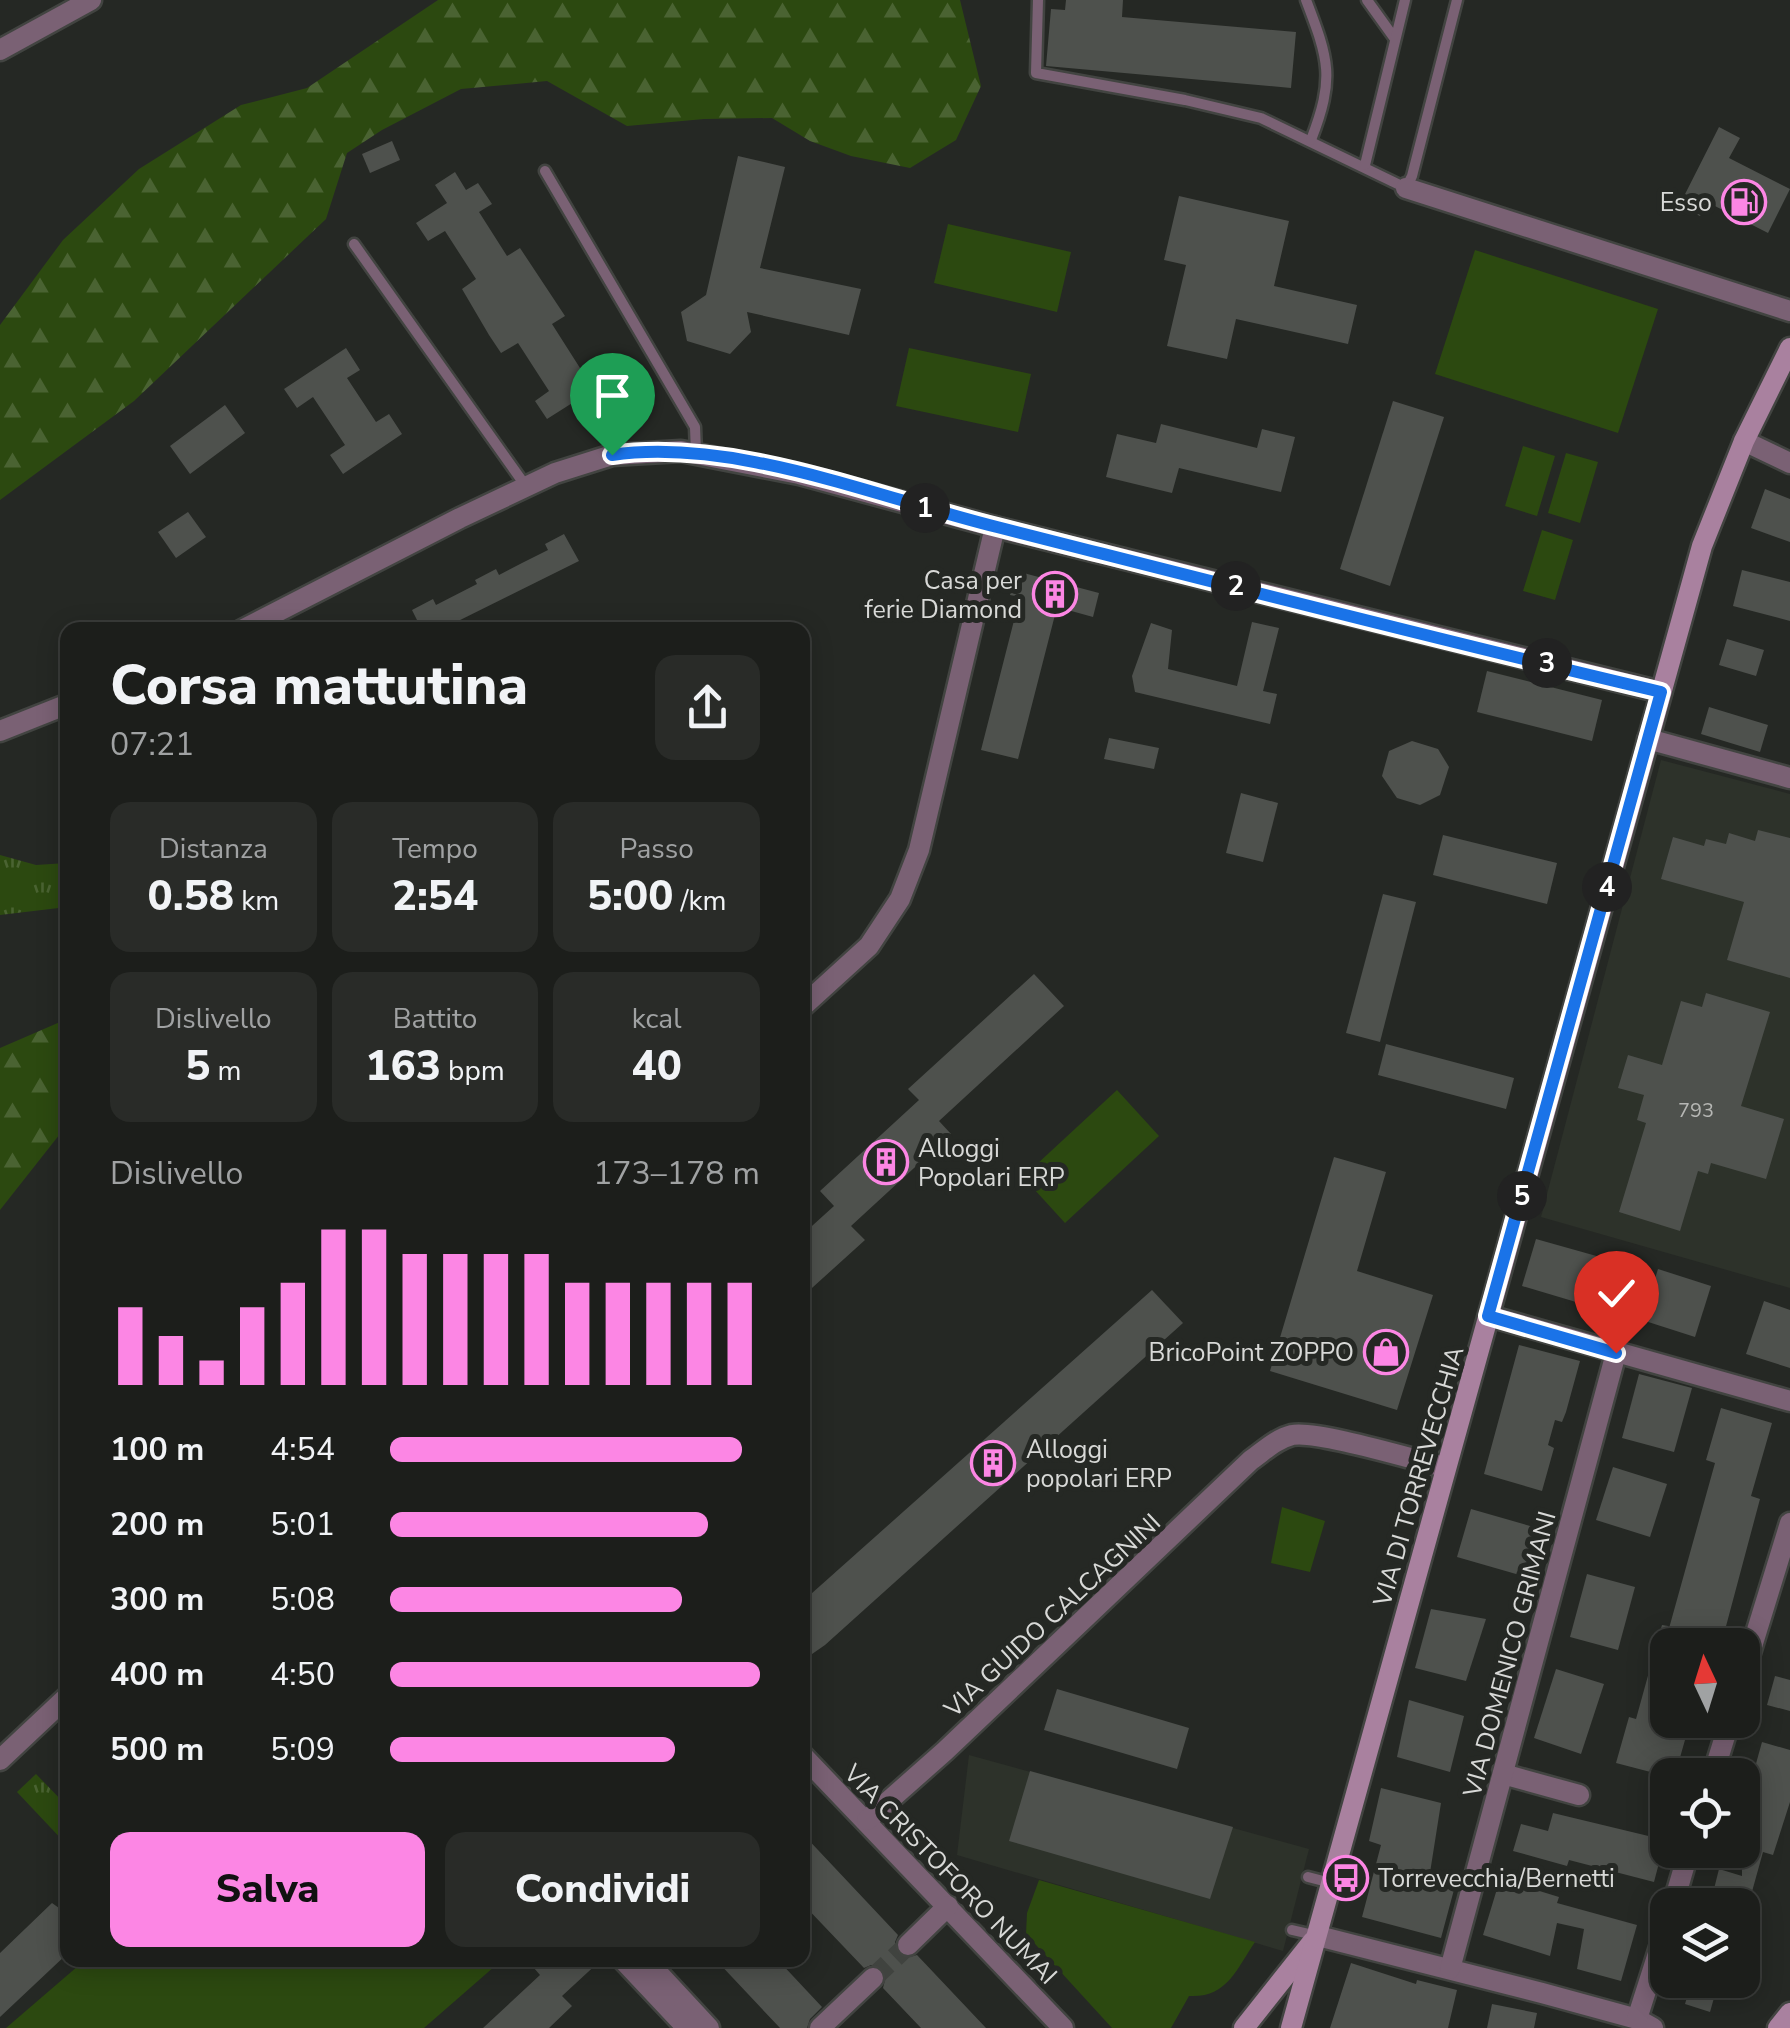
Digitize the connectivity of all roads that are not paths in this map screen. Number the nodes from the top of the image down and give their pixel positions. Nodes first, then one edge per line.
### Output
1 (91, 0) edge
2 (1038, 0) edge
3 (1306, 0) edge
4 (1367, 0) edge
5 (1405, 0) edge
6 (1456, 0) edge
7 (1396, 39) junction
8 (0, 50) edge
9 (1311, 140) junction
10 (1364, 165) junction
11 (544, 172) dead end
12 (1406, 188) junction
13 (354, 244) dead end
14 (1790, 311) edge
15 (1790, 348) edge
16 (1744, 441) junction
17 (696, 453) junction
18 (1790, 463) edge
19 (525, 486) junction
20 (994, 527) junction
21 (258, 622) edge
22 (1661, 692) junction
23 (60, 707) edge
24 (0, 731) edge
25 (1648, 739) junction
26 (1790, 778) edge
27 (810, 999) edge
28 (1488, 1316) junction
29 (1616, 1353) junction
30 (1790, 1401) edge
31 (1445, 1467) junction
32 (1790, 1523) edge
33 (1757, 1628) edge
34 (60, 1704) edge
35 (0, 1760) edge
36 (810, 1763) edge
37 (1503, 1774) junction
38 (1578, 1795) dead end
39 (867, 1820) junction
40 (1308, 1877) dead end
41 (1331, 1884) junction
42 (948, 1906) junction
43 (1292, 1930) dead end
44 (1318, 1936) junction
45 (908, 1945) tunnel mouth
46 (630, 1967) edge
47 (653, 1967) edge
48 (1450, 1969) junction
49 (874, 1978) tunnel mouth
50 (1650, 1998) edge
51 (1790, 2012) edge
52 (1644, 2024) edge
53 (687, 2028) edge
54 (710, 2028) edge
55 (820, 2028) edge
56 (1063, 2028) edge
57 (1244, 2028) edge
58 (1291, 2028) edge
59 (1778, 2028) edge

1 - 8 street
2 - 9 lane
3 - 9 lane
4 - 7 lane
5 - 7 lane
6 - 12 lane
7 - 10 lane
9 - 10 lane
10 - 12 lane
11 - 17 lane
12 - 14 street
13 - 19 lane
15 - 16 main road, VIA DI TORREVECCHIA
16 - 18 street
16 - 22 main road, VIA DI TORREVECCHIA
17 - 19 street
17 - 20 street
19 - 21 street
20 - 22 street
20 - 27 street
22 - 25 main road, VIA DI TORREVECCHIA
23 - 24 street
25 - 26 street
25 - 28 main road, VIA DI TORREVECCHIA
28 - 29 street
28 - 31 main road, VIA DI TORREVECCHIA
29 - 30 street
29 - 37 street, VIA DOMENICO GRIMANI
31 - 39 street, VIA GUIDO CALCAGNINI
31 - 41 main road, VIA DI TORREVECCHIA
32 - 33 street
34 - 35 street
36 - 39 street, VIA CRISTOFORO NUMAI
37 - 38 street
37 - 48 street, VIA DOMENICO GRIMANI
39 - 42 street, VIA CRISTOFORO NUMAI
40 - 41 lane
41 - 44 main road, VIA DI TORREVECCHIA
42 - 45 street
42 - 56 street, VIA CRISTOFORO NUMAI
43 - 44 lane
44 - 48 street
44 - 57 main road, VIA DI TORREVECCHIA
44 - 58 main road, VIA DI TORREVECCHIA
46 - 53 street
47 - 54 street
48 - 52 street
49 - 55 street
50 - 52 street
51 - 59 main road

